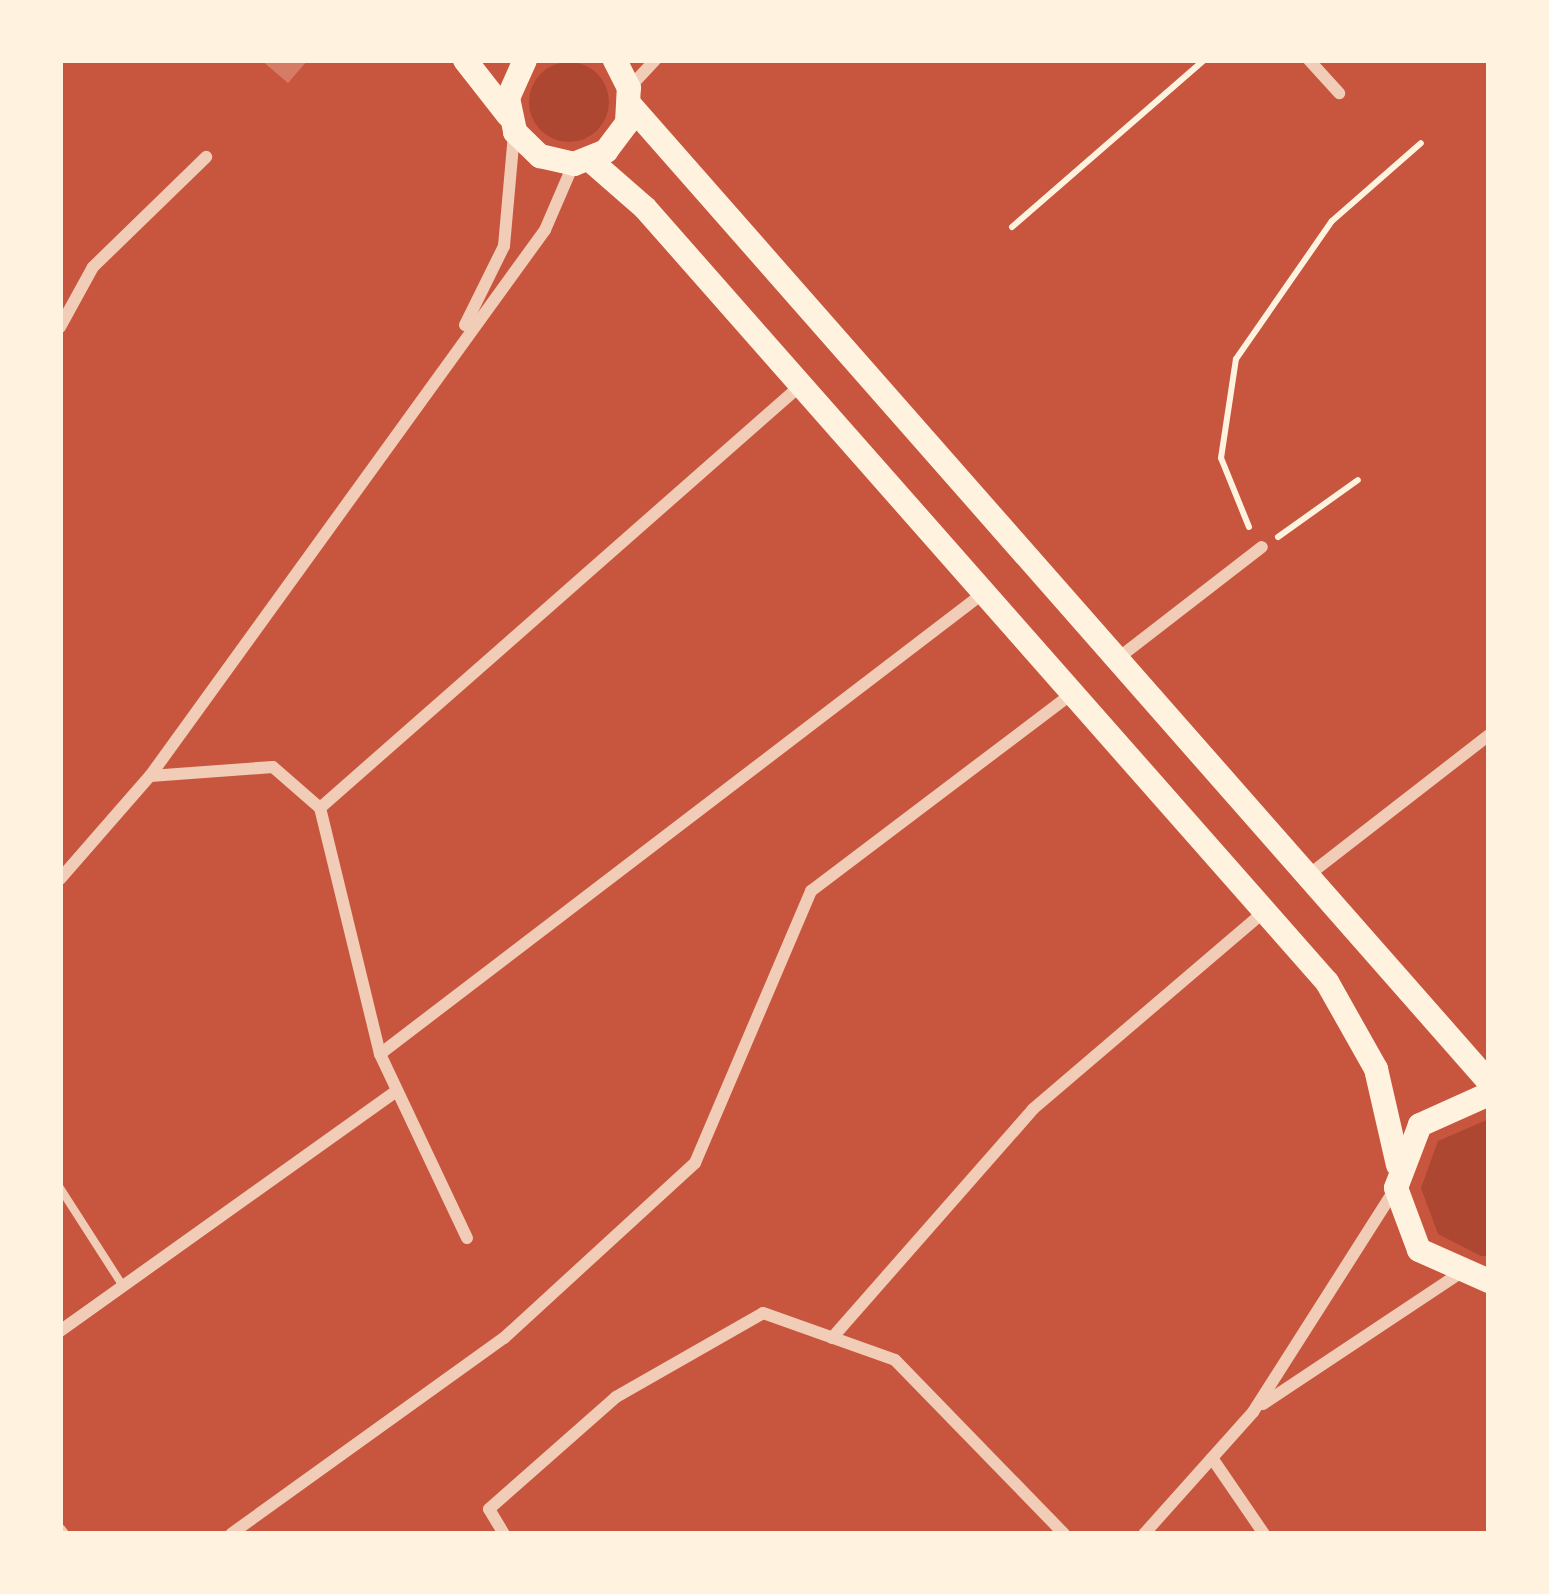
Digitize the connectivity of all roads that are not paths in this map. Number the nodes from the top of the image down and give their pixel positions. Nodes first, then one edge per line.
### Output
1 (465, 60) edge
2 (524, 60) edge
3 (615, 60) edge
4 (655, 60) edge
5 (1309, 60) edge
6 (1339, 93) dead end
7 (630, 97) junction
8 (512, 123) junction
9 (206, 157) dead end
10 (582, 162) junction
11 (60, 327) edge
12 (452, 350) junction
13 (802, 384) junction
14 (1262, 548) road end
15 (985, 592) junction
16 (1117, 659) junction
17 (1073, 693) junction
18 (1489, 735) edge
19 (150, 776) junction
20 (320, 808) junction
21 (1306, 877) junction
22 (60, 879) edge
23 (1265, 911) junction
24 (380, 1054) junction
25 (1489, 1082) edge
26 (395, 1092) junction
27 (1489, 1094) edge
28 (1397, 1177) junction
29 (60, 1188) edge
30 (467, 1238) dead end
31 (1478, 1281) edge
32 (123, 1286) junction
33 (60, 1331) edge
34 (832, 1338) junction
35 (1253, 1412) junction
36 (1212, 1458) junction
37 (231, 1534) edge
38 (504, 1534) edge
39 (1064, 1534) edge
40 (1144, 1534) edge
41 (1264, 1534) edge

1 - 8 main road
2 - 8 main road
3 - 7 main road
4 - 7 street
5 - 6 street
7 - 10 main road
7 - 16 main road
8 - 10 main road
8 - 12 street
9 - 11 street
10 - 12 street
10 - 13 main road
12 - 19 street
13 - 15 main road
13 - 20 street
14 - 16 street
15 - 17 main road
15 - 24 street
16 - 21 main road
17 - 23 main road
17 - 37 street
18 - 21 street
19 - 20 street
19 - 22 street
20 - 24 street
21 - 25 main road
23 - 28 main road
23 - 34 street
24 - 26 street
26 - 30 street
26 - 32 street
27 - 28 main road
28 - 31 main road
28 - 35 street
29 - 32 lane
31 - 35 street
32 - 33 street
34 - 38 street
34 - 39 street
35 - 36 street
36 - 40 street
36 - 41 street

